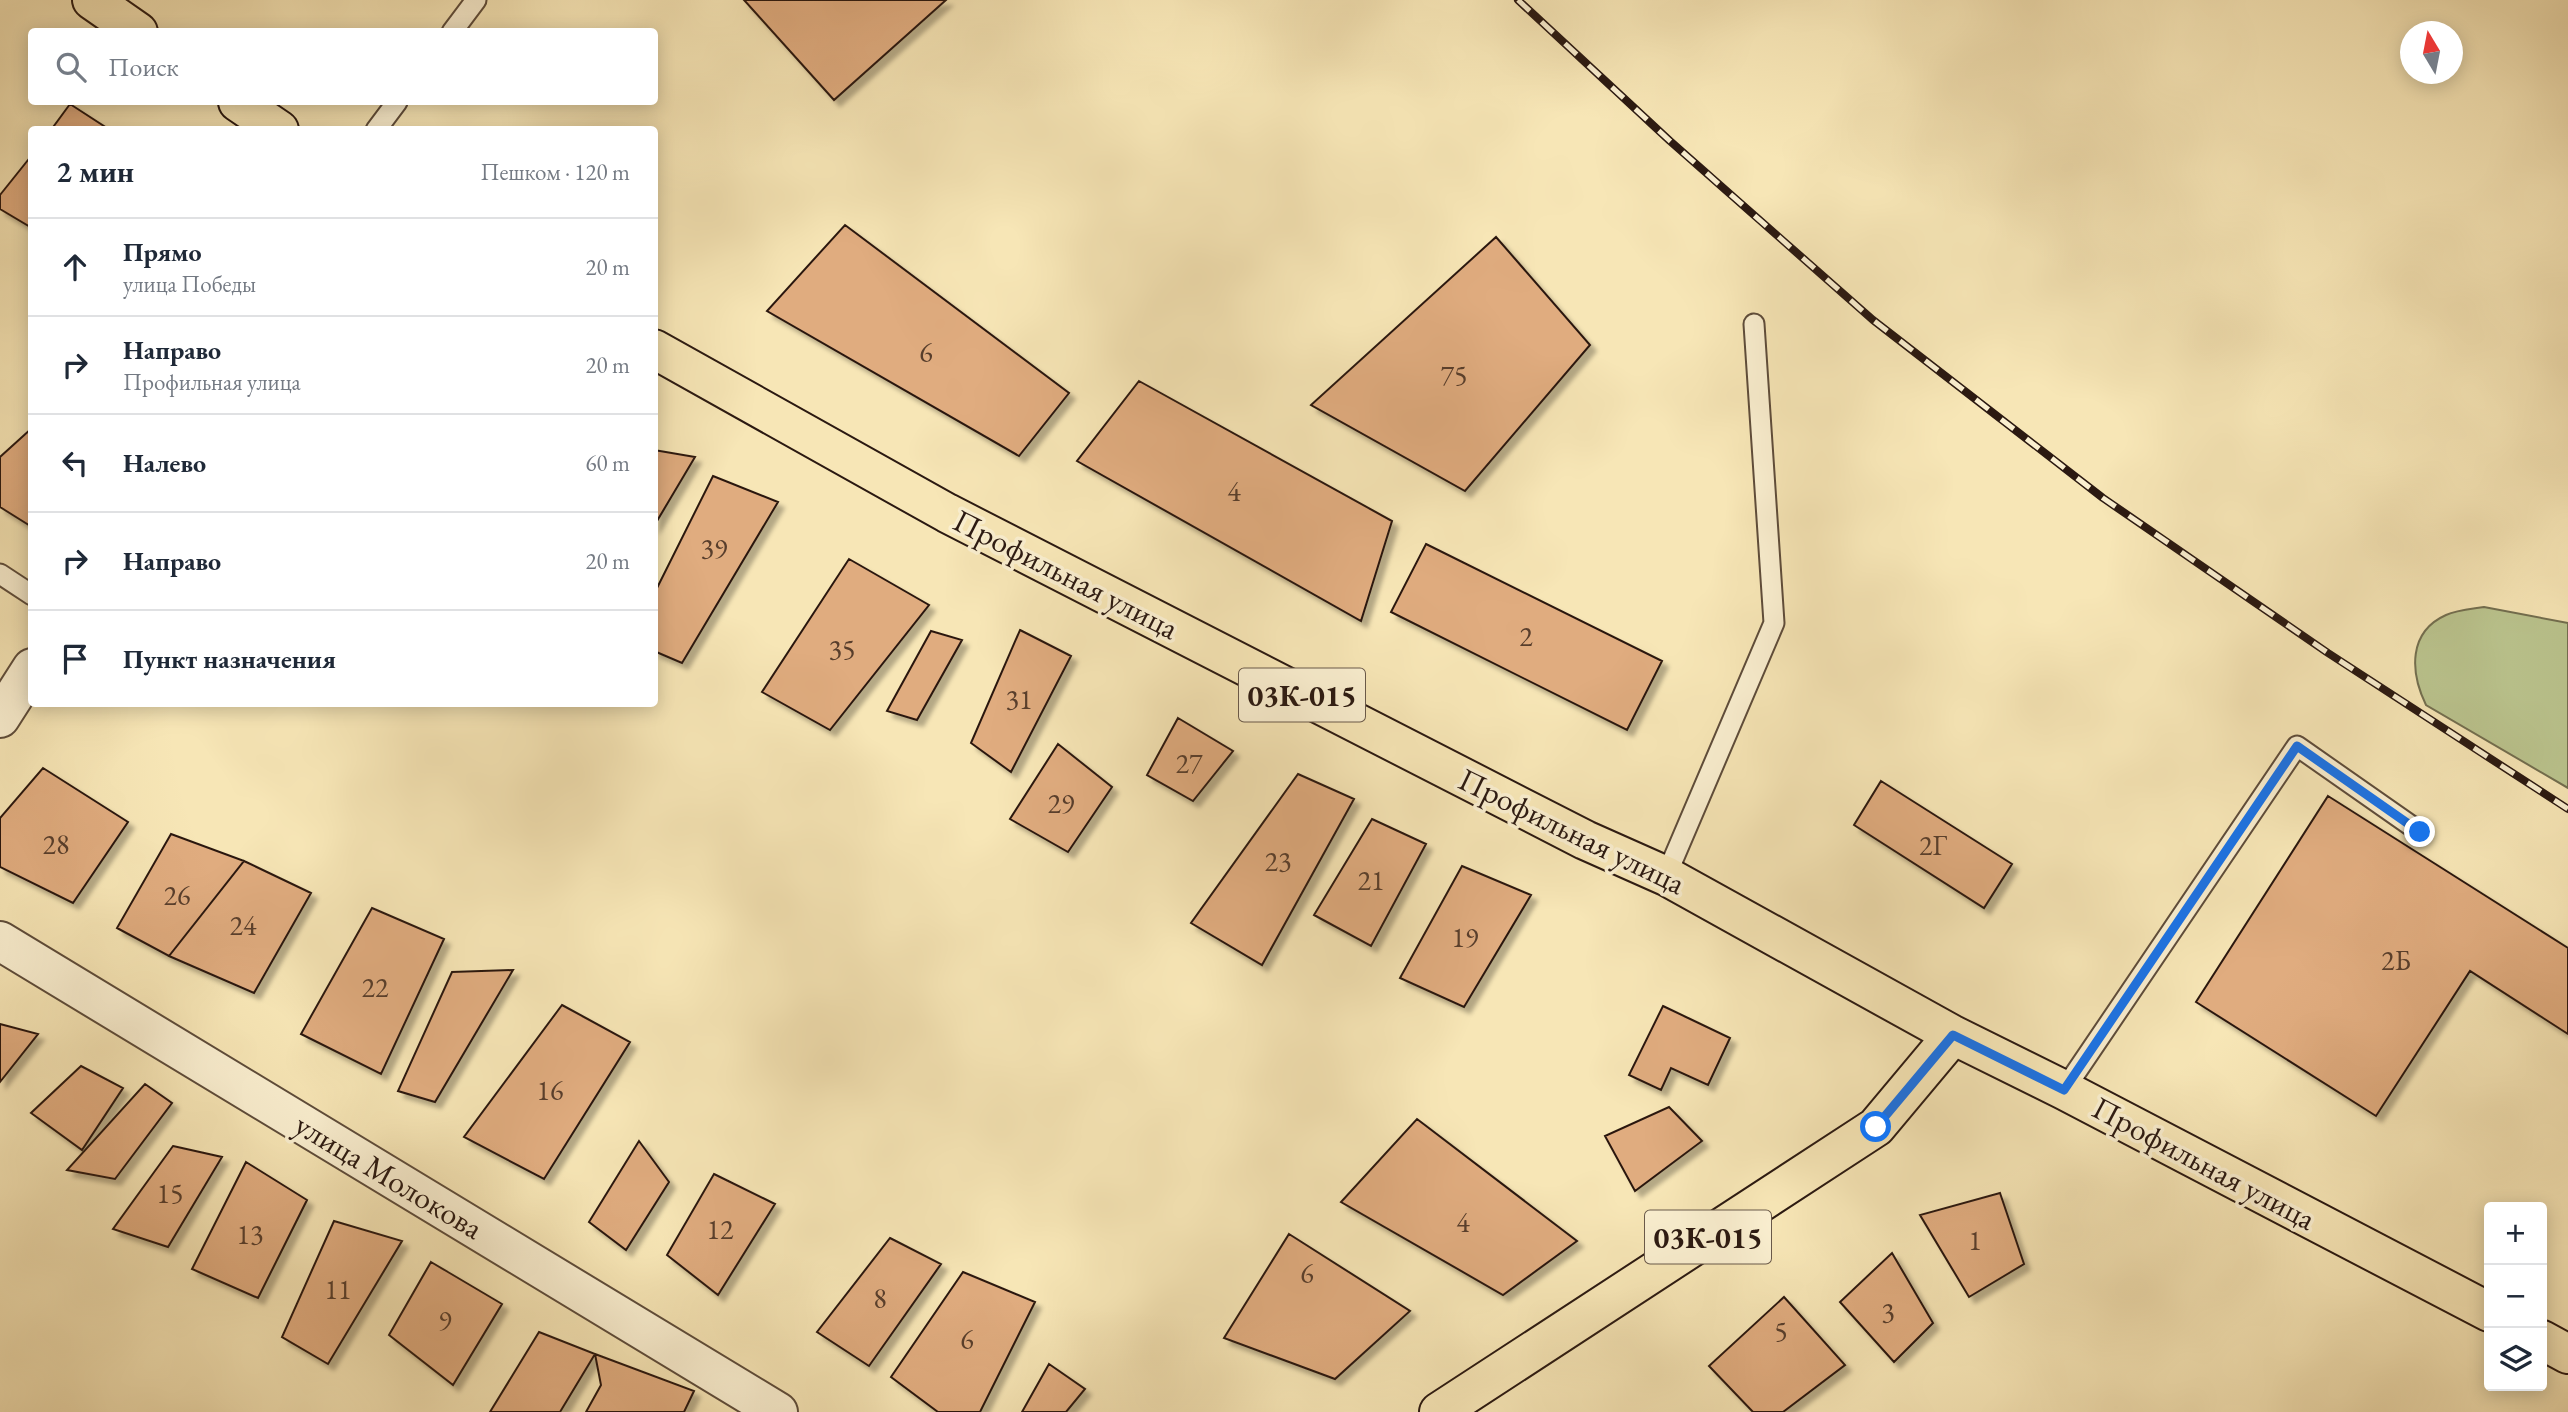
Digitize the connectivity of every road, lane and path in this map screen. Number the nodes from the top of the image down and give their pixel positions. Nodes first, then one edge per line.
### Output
1 (92, 0) edge
2 (476, 0) edge
3 (132, 28) edge
4 (455, 28) edge
5 (243, 105) edge
6 (395, 105) edge
7 (273, 126) edge
8 (379, 126) edge
9 (1754, 324) dead end
10 (658, 351) edge
11 (0, 574) edge
12 (28, 592) edge
13 (28, 674) edge
14 (0, 718) edge
15 (2420, 832) dead end
16 (1666, 876) junction
17 (0, 941) edge
18 (1953, 1035) junction
19 (2064, 1090) junction
20 (2484, 1309) edge
21 (2547, 1342) edge
22 (2568, 1353) edge
23 (778, 1412) edge
24 (1439, 1412) edge

1 - 3 main road
2 - 4 lane
5 - 7 main road
6 - 8 lane
9 - 16 lane
10 - 16 main road, Профильная улица / 03К-015
11 - 12 lane
13 - 14 street
15 - 19 lane
16 - 18 main road, Профильная улица / 03К-015
17 - 23 street, улица Молокова
18 - 19 main road, Профильная улица
18 - 24 main road, 03К-015
19 - 20 main road, Профильная улица
21 - 22 main road

